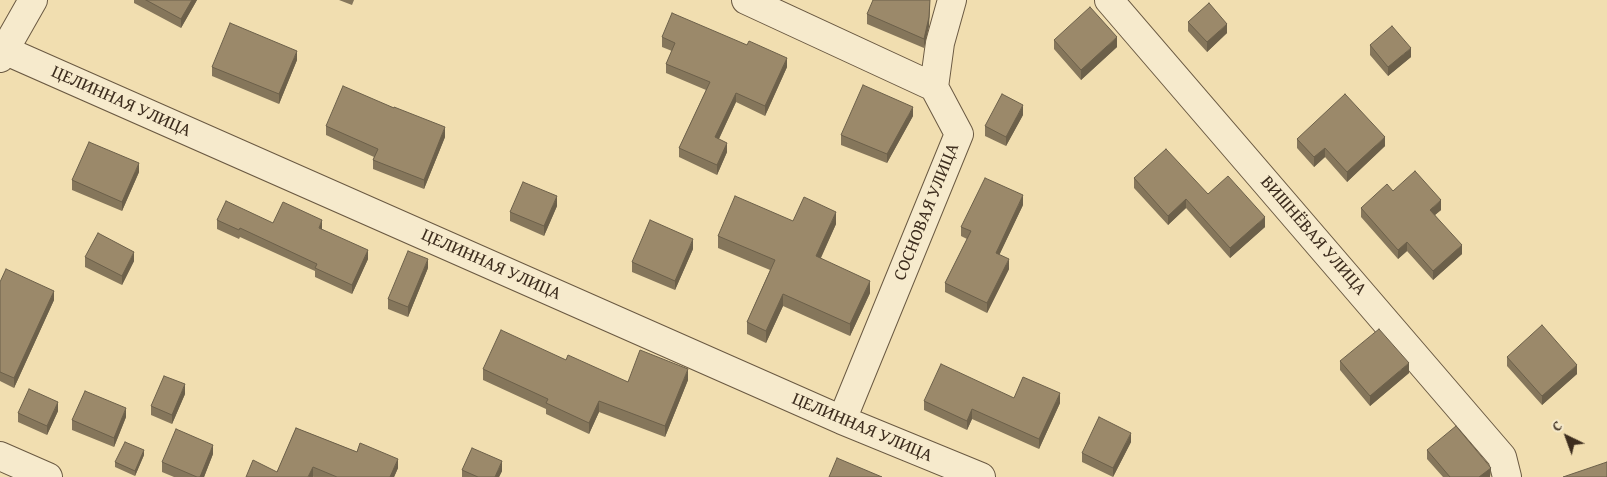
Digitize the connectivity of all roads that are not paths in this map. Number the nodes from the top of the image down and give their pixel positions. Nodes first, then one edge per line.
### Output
1 (33, 0) edge
2 (746, 0) edge
3 (952, 0) edge
4 (1110, 0) edge
5 (2, 54) edge
6 (934, 87) junction
7 (842, 420) junction
8 (0, 456) edge
9 (48, 477) edge
10 (981, 477) edge
11 (1507, 477) edge

1 - 5 street
2 - 6 street
3 - 6 street
4 - 11 street, ВИШНЁВАЯ УЛИЦА
5 - 7 street, ЦЕЛИННАЯ УЛИЦА
6 - 7 street, СОСНОВАЯ УЛИЦА
7 - 10 street, ЦЕЛИННАЯ УЛИЦА
8 - 9 street

